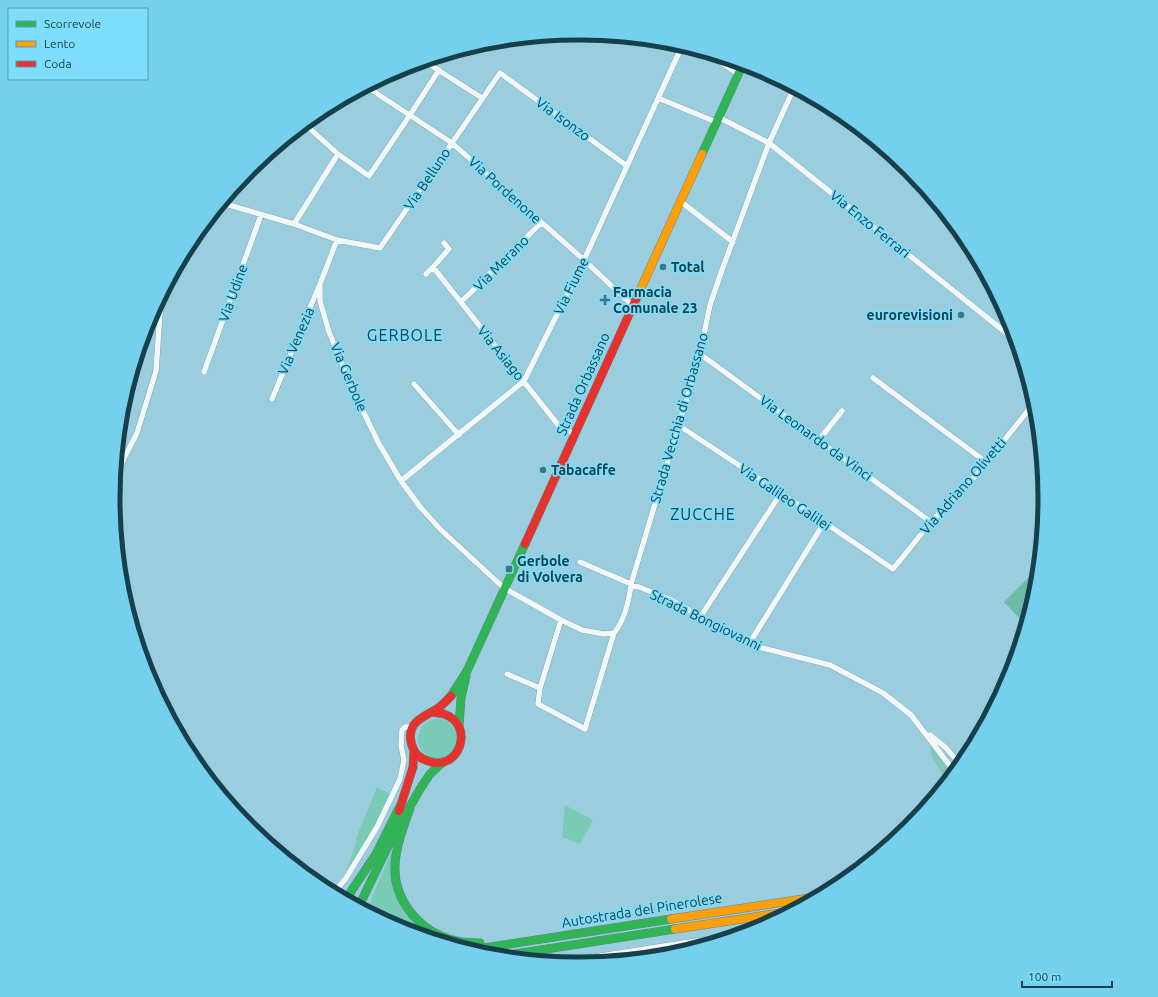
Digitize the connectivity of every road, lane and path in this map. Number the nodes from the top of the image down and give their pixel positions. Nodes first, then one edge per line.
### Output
1 (679, 52) edge
2 (721, 62) edge
3 (430, 65) edge
4 (439, 70) junction
5 (740, 70) edge
6 (500, 73) joint
7 (738, 74) junction
8 (371, 90) edge
9 (792, 92) edge
10 (482, 98) junction
11 (658, 98) junction
12 (410, 115) junction
13 (717, 119) junction
14 (309, 128) edge
15 (452, 143) junction
16 (769, 143) junction
17 (338, 154) junction
18 (627, 166) junction
19 (680, 201) junction
20 (226, 205) edge
21 (261, 215) junction
22 (541, 223) junction
23 (294, 224) junction
24 (337, 240) junction
25 (733, 242) junction
26 (444, 243) dead end
27 (584, 260) junction
28 (433, 267) junction
29 (426, 274) dead end
30 (320, 284) junction
31 (461, 302) junction
32 (632, 306) junction
33 (160, 313) edge
34 (1007, 333) edge
35 (700, 354) junction
36 (204, 372) dead end
37 (873, 378) dead end
38 (524, 381) junction
39 (414, 384) dead end
40 (272, 398) dead end
41 (1029, 408) edge
42 (842, 411) dead end
43 (678, 425) junction
44 (574, 434) junction
45 (459, 435) junction
46 (819, 440) junction
47 (986, 462) junction
48 (122, 464) edge
49 (401, 481) junction
50 (780, 493) junction
51 (931, 522) junction
52 (824, 523) junction
53 (580, 562) dead end
54 (892, 569) joint
55 (631, 585) junction
56 (504, 588) junction
57 (701, 616) junction
58 (561, 620) junction
59 (614, 634) junction
60 (749, 644) junction
61 (467, 671) junction
62 (507, 674) dead end
63 (540, 688) junction
64 (432, 712) junction
65 (459, 726) junction
66 (413, 727) junction
67 (925, 731) junction
68 (414, 750) junction
69 (956, 759) edge
70 (443, 762) junction
71 (951, 767) edge
72 (400, 806) junction
73 (410, 808) junction
74 (392, 838) junction
75 (338, 888) edge
76 (349, 895) edge
77 (802, 899) edge
78 (361, 902) edge
79 (771, 915) edge
80 (437, 934) edge
81 (544, 938) junction
82 (700, 940) edge
83 (472, 944) edge
84 (487, 947) edge
85 (553, 949) junction
86 (522, 953) edge
87 (531, 954) edge
88 (598, 956) edge

1 - 11 street, Via Fiume
2 - 7 street
3 - 4 street
4 - 10 street
4 - 12 street
5 - 7 main road, Strada Orbassano
6 - 10 street, Via Belluno
6 - 18 street, Via Isonzo
7 - 13 main road, Strada Orbassano
8 - 12 street, Via Pordenone
9 - 16 street, Strada Vecchia di Orbassano
10 - 15 street, Via Belluno
11 - 13 street, Via Enzo Ferrari
11 - 18 street, Via Fiume
12 - 15 street, Via Pordenone
12 - 17 street
13 - 16 street, Via Enzo Ferrari
13 - 19 main road, Strada Orbassano
14 - 17 street
15 - 22 street, Via Pordenone
15 - 24 street, Via Belluno
16 - 25 street, Strada Vecchia di Orbassano
16 - 34 street, Via Enzo Ferrari
17 - 23 street
18 - 27 street, Via Fiume
19 - 25 street
19 - 32 main road, Strada Orbassano
20 - 21 street
21 - 23 street
21 - 36 street, Via Udine
22 - 27 street, Via Pordenone
22 - 31 street, Via Merano
23 - 24 street
24 - 30 street, Via Gerbole
25 - 35 street, Strada Vecchia di Orbassano
26 - 28 street
27 - 32 street, Via Pordenone
27 - 38 street, Via Fiume
28 - 29 street
28 - 31 street, Via Asiago
30 - 40 street, Via Venezia
30 - 49 street, Via Gerbole
31 - 38 street, Via Asiago
32 - 44 main road, Strada Orbassano
33 - 48 street
35 - 43 street, Strada Vecchia di Orbassano
35 - 46 street, Via Leonardo da Vinci
37 - 47 street
38 - 44 street, Via Asiago
38 - 45 street, Via Fiume
39 - 45 street
41 - 47 street, Via Adriano Olivetti
42 - 46 street
43 - 50 street, Via Galileo Galilei
43 - 55 street, Strada Vecchia di Orbassano
44 - 56 main road, Strada Orbassano
45 - 49 street, Via Fiume
46 - 51 street, Via Leonardo da Vinci
47 - 51 street, Via Adriano Olivetti
49 - 56 street, Via Gerbole
50 - 52 street, Via Galileo Galilei
50 - 57 street
51 - 54 street, Via Adriano Olivetti
52 - 54 street, Via Galileo Galilei
52 - 60 street
53 - 55 street, Strada Bongiovanni
55 - 57 street, Strada Bongiovanni
55 - 59 street, Strada Vecchia di Orbassano
56 - 58 street, Via Gerbole
56 - 61 main road, Strada Orbassano
57 - 60 street, Strada Bongiovanni
58 - 59 street, Via Gerbole
58 - 63 street
59 - 63 street, Strada Vecchia di Orbassano
60 - 67 street, Strada Bongiovanni
61 - 64 main road, Strada Orbassano
61 - 65 main road, Strada Orbassano
62 - 63 street
64 - 65 main road
64 - 66 main road, Strada Orbassano
65 - 70 main road, Strada Orbassano
66 - 68 main road, Strada Orbassano
66 - 75 street
67 - 69 street
67 - 71 street, Strada Bongiovanni
68 - 70 main road
68 - 72 main road, Strada Orbassano
70 - 73 main road, Strada Orbassano
72 - 74 main road, Strada Orbassano
72 - 76 main road
73 - 74 main road, Strada Orbassano
73 - 80 main road
74 - 78 main road, Strada Orbassano
77 - 81 main road, Autostrada del Pinerolese
79 - 85 main road, Autostrada del Pinerolese
81 - 83 main road
81 - 84 main road, Autostrada del Pinerolese
82 - 88 street
85 - 86 main road, Autostrada del Pinerolese
85 - 87 main road

